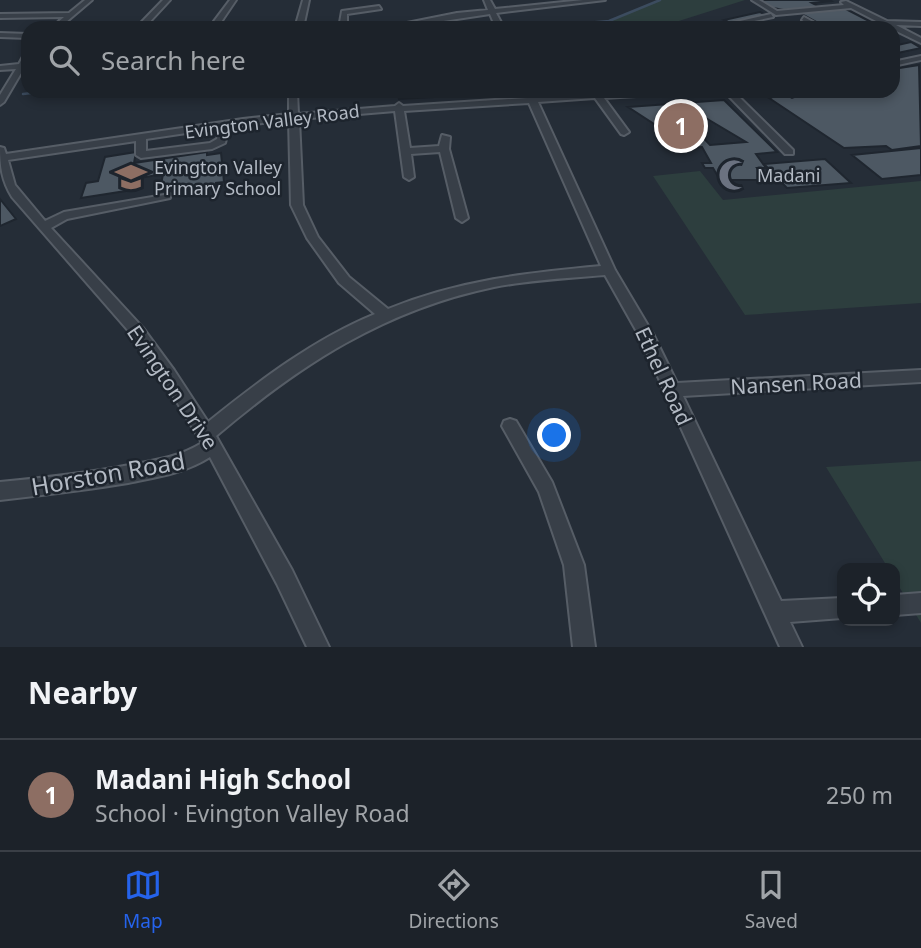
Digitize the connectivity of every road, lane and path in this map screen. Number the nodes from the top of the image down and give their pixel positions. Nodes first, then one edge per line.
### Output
1 (89, 0) edge
2 (167, 0) edge
3 (233, 0) edge
4 (306, 0) edge
5 (487, 0) edge
6 (602, 0) edge
7 (755, 0) edge
8 (839, 0) edge
9 (851, 6) junction
10 (379, 8) dead end
11 (491, 11) junction
12 (70, 15) junction
13 (0, 16) edge
14 (771, 16) dead end
15 (804, 19) dead end
16 (63, 21) edge
17 (147, 21) edge
18 (218, 21) edge
19 (301, 21) edge
20 (343, 21) edge
21 (429, 21) edge
22 (496, 21) edge
23 (746, 21) edge
24 (808, 21) edge
25 (881, 21) edge
26 (900, 23) edge
27 (921, 24) edge
28 (900, 30) edge
29 (0, 35) edge
30 (21, 36) edge
31 (921, 41) edge
32 (921, 58) edge
33 (900, 62) edge
34 (21, 65) edge
35 (0, 68) edge
36 (21, 70) edge
37 (293, 98) edge
38 (599, 98) edge
39 (735, 98) edge
40 (532, 99) edge
41 (0, 102) edge
42 (399, 106) junction
43 (292, 117) junction
44 (225, 125) junction
45 (624, 132) dead end
46 (141, 137) junction
47 (445, 137) dead end
48 (444, 149) junction
49 (406, 151) junction
50 (789, 152) dead end
51 (1, 153) edge
52 (409, 177) dead end
53 (166, 196) dead end
54 (462, 218) dead end
55 (44, 226) junction
56 (609, 270) junction
57 (384, 314) junction
58 (921, 376) edge
59 (671, 390) junction
60 (510, 426) dead end
61 (210, 440) junction
62 (0, 491) edge
63 (921, 603) edge
64 (900, 605) edge
65 (837, 608) edge
66 (777, 612) junction
67 (318, 647) edge
68 (584, 647) edge
69 (791, 647) edge

1 - 12 street
2 - 17 street
3 - 18 street
4 - 19 street
5 - 11 street
6 - 11 street
7 - 9 street
8 - 9 street
9 - 25 street
10 - 20 street
11 - 21 street
11 - 22 street
12 - 13 street
12 - 16 street
14 - 23 street
15 - 24 street
26 - 27 street
28 - 31 street
29 - 30 street
32 - 33 street
34 - 35 street
36 - 41 street
37 - 43 street
38 - 45 street
39 - 50 street
40 - 42 street, Evington Valley Road
40 - 56 street, Ethel Road
42 - 43 street, Evington Valley Road
42 - 49 street
43 - 44 street, Evington Valley Road
43 - 57 street
44 - 46 street, Evington Valley Road
44 - 46 street
46 - 51 street, Evington Valley Road
47 - 48 street
48 - 49 street
48 - 54 street
49 - 52 street
51 - 55 street, Evington Drive
53 - 55 street
55 - 61 street, Evington Drive
56 - 57 street, Horston Road
56 - 59 street, Ethel Road
57 - 61 street, Horston Road
58 - 59 street, Nansen Road
59 - 66 street, Ethel Road
60 - 68 street
61 - 62 street, Horston Road
61 - 67 street, Evington Drive
63 - 64 street
65 - 66 street
66 - 69 street, Ethel Road

